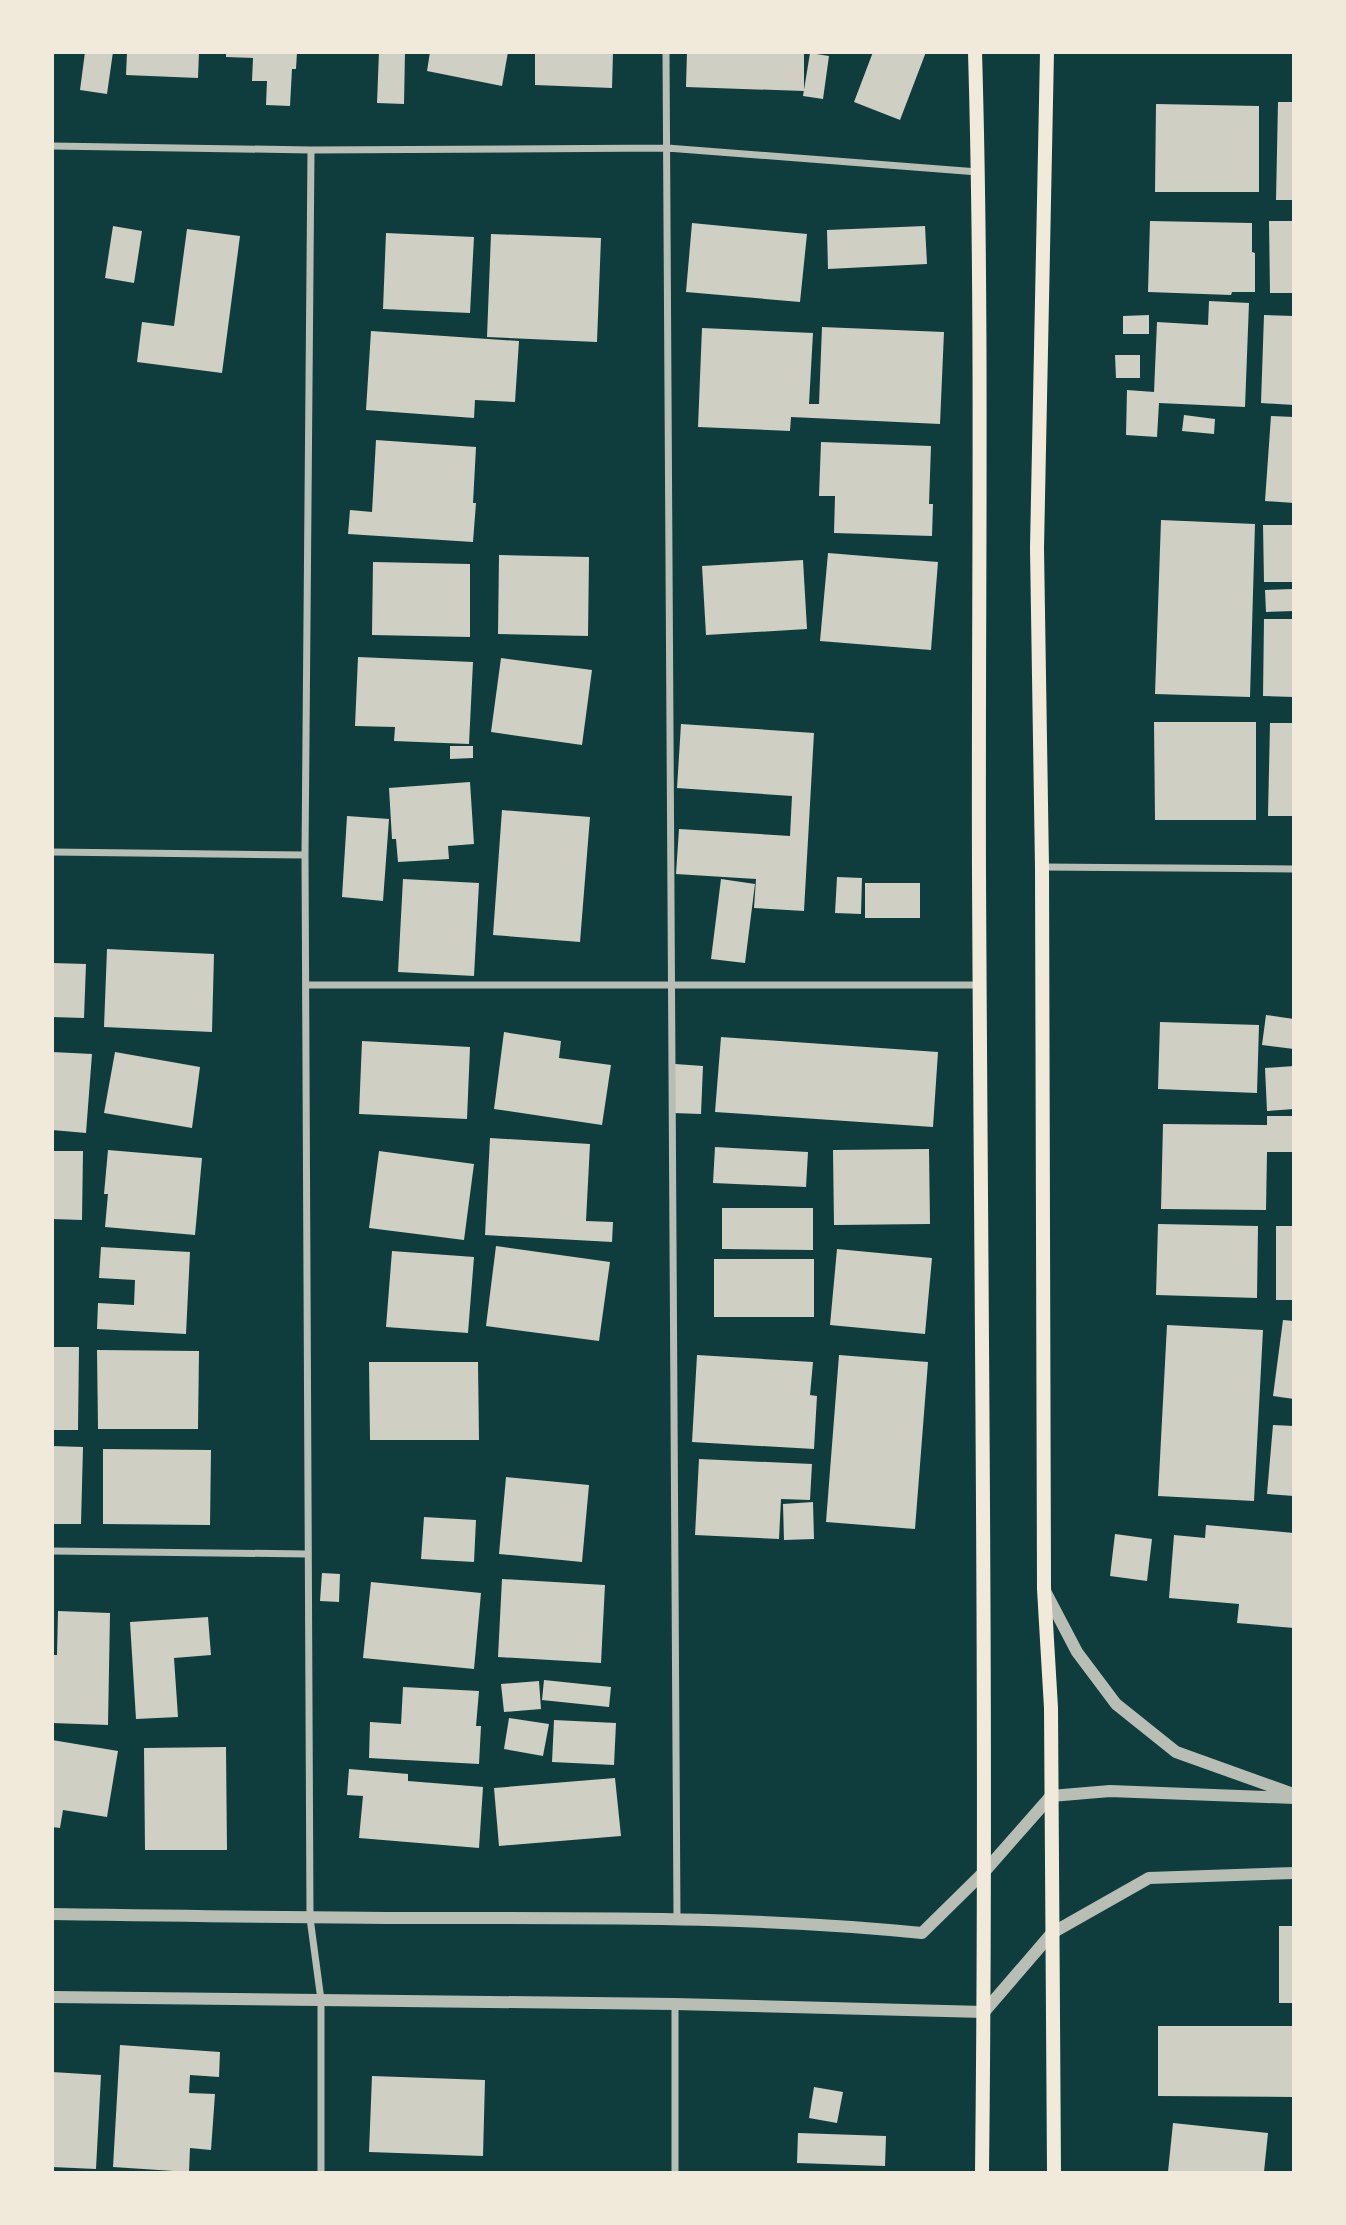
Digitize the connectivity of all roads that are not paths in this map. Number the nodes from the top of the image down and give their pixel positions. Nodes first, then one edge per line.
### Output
1 (666, 52) edge
2 (975, 52) edge
3 (1047, 52) edge
4 (52, 146) edge
5 (667, 148) junction
6 (311, 150) junction
7 (978, 172) junction
8 (52, 852) edge
9 (305, 855) junction
10 (1042, 867) junction
11 (1293, 869) edge
12 (672, 984) junction
13 (306, 985) junction
14 (980, 985) junction
15 (52, 1551) edge
16 (308, 1554) junction
17 (1044, 1589) junction
18 (1051, 1796) junction
19 (1293, 1796) edge
20 (985, 1871) junction
21 (1293, 1873) edge
22 (52, 1914) edge
23 (310, 1917) junction
24 (677, 1918) junction
25 (1052, 1933) junction
26 (52, 1997) edge
27 (321, 2000) junction
28 (675, 2004) junction
29 (984, 2012) junction
30 (321, 2172) edge
31 (675, 2172) edge
32 (982, 2172) edge
33 (1054, 2172) edge

1 - 5 street
2 - 7 main road
3 - 10 main road
4 - 6 street
5 - 6 street
5 - 7 street
5 - 12 street
6 - 9 street
7 - 14 main road
8 - 9 street
9 - 13 street
10 - 11 street
10 - 17 main road
12 - 13 street
12 - 14 street
12 - 24 street
13 - 16 street
14 - 20 main road
15 - 16 street
16 - 23 street
17 - 18 main road
17 - 19 street
18 - 19 street
18 - 20 street
18 - 25 main road
20 - 24 street
20 - 29 main road
21 - 25 street
22 - 23 street
23 - 24 street
23 - 27 street
25 - 29 street
25 - 33 main road
26 - 27 street
27 - 28 street
27 - 30 street
28 - 29 street
28 - 31 street
29 - 32 main road

